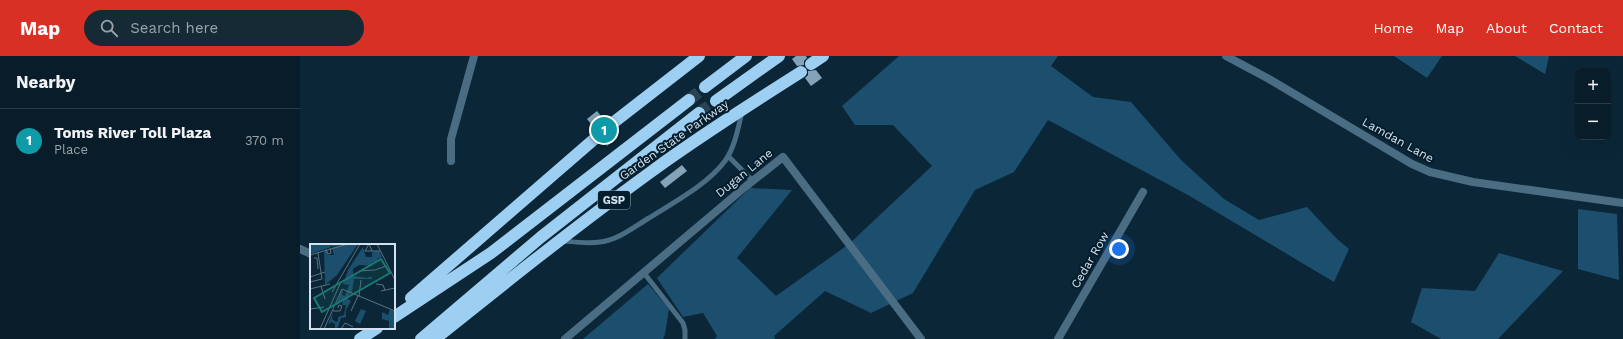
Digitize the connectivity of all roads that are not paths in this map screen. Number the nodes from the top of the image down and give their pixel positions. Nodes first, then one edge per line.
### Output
1 (474, 56) edge
2 (699, 56) edge
3 (746, 56) edge
4 (779, 56) edge
5 (822, 56) edge
6 (1226, 56) edge
7 (811, 64) dead end
8 (801, 72) dead end
9 (705, 87) tunnel mouth
10 (689, 100) tunnel mouth
11 (716, 101) tunnel mouth
12 (743, 109) junction
13 (700, 113) tunnel mouth
14 (609, 126) dead end
15 (599, 134) dead end
16 (728, 156) junction
17 (451, 161) dead end
18 (753, 181) junction
19 (1142, 192) dead end
20 (1623, 203) edge
21 (560, 240) junction
22 (300, 249) edge
23 (310, 254) edge
24 (644, 273) junction
25 (395, 311) edge
26 (395, 316) edge
27 (372, 329) edge
28 (375, 329) edge
29 (359, 339) edge
30 (421, 339) edge
31 (435, 339) edge
32 (565, 339) edge
33 (685, 339) edge
34 (921, 339) edge
35 (1058, 339) edge

1 - 17 street
2 - 14 highway
3 - 9 highway
4 - 11 highway
5 - 7 highway
6 - 20 street, Lamdan Lane
8 - 12 highway, Garden State Parkway / GSP
10 - 26 highway
12 - 16 lane
12 - 21 highway, Garden State Parkway / GSP
13 - 30 highway
15 - 25 highway
16 - 18 lane
16 - 21 lane
18 - 24 street, Dugan Lane
18 - 34 street, Dugan Lane
19 - 35 street, Cedar Row
21 - 31 highway, Garden State Parkway / GSP
22 - 23 street
24 - 32 street, Dugan Lane
24 - 33 lane
27 - 29 highway
28 - 29 highway

